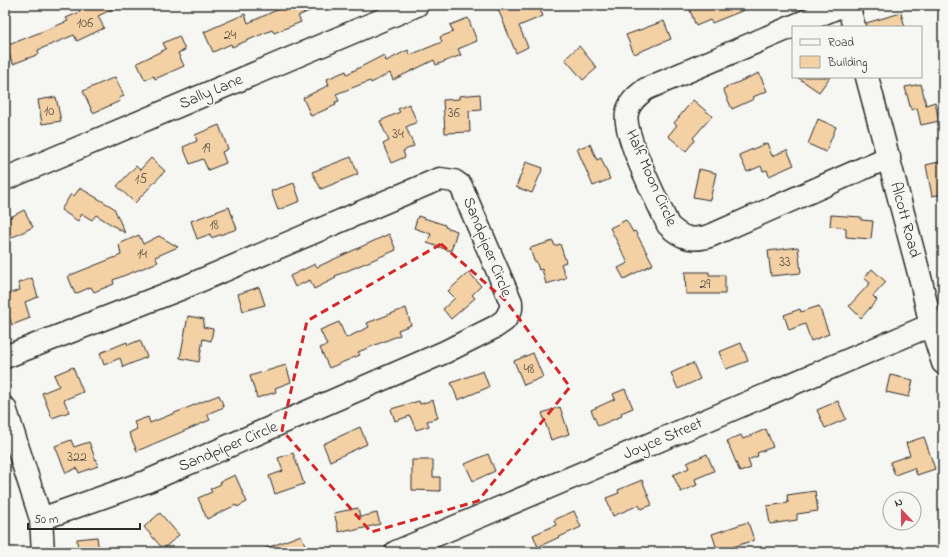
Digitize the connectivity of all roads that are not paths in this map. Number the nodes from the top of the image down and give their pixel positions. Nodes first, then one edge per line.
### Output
1 (417, 5) edge
2 (843, 5) edge
3 (848, 5) edge
4 (794, 26) edge
5 (854, 26) edge
6 (792, 27) edge
7 (867, 78) edge
8 (889, 157) junction
9 (5, 178) edge
10 (931, 325) junction
11 (5, 357) edge
12 (943, 363) edge
13 (5, 408) edge
14 (41, 519) junction
15 (43, 552) edge
16 (396, 552) edge

1 - 9 street, Sally Lane
2 - 4 street, Half Moon Circle
3 - 5 street
6 - 8 street, Half Moon Circle
7 - 8 street, Alcott Road
8 - 10 street, Alcott Road
10 - 12 street, Alcott Road
10 - 16 street, Joyce Street
11 - 14 street, Sandpiper Circle
13 - 14 street
14 - 15 street

